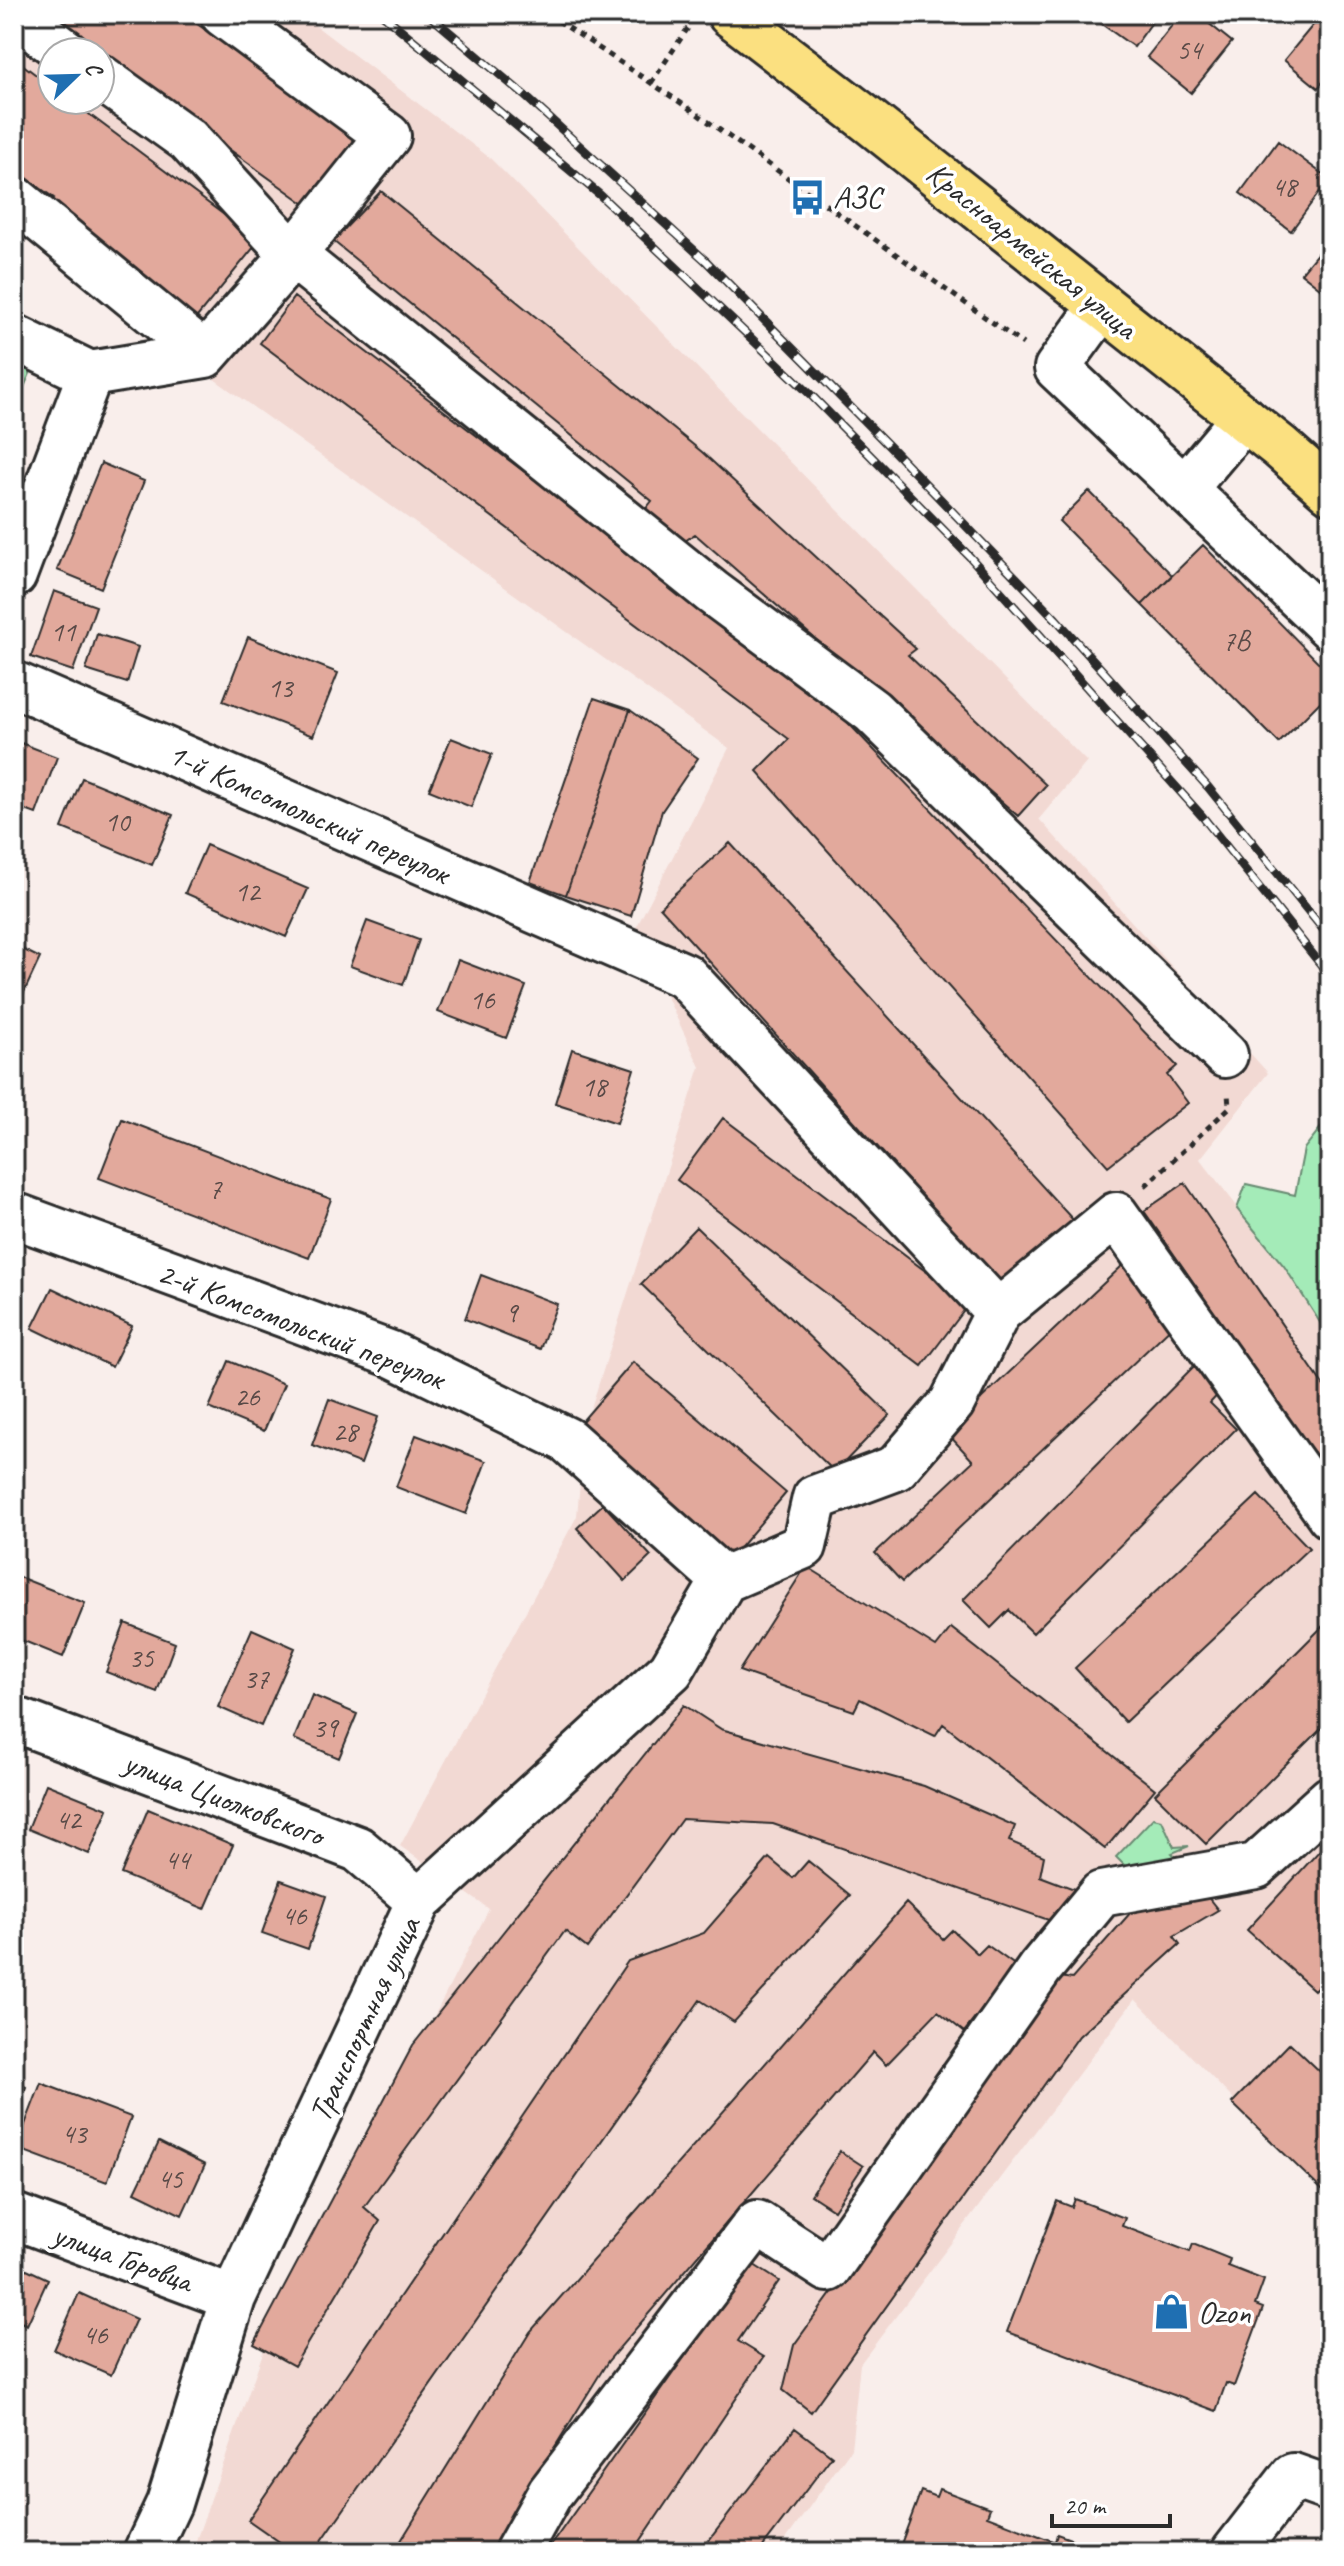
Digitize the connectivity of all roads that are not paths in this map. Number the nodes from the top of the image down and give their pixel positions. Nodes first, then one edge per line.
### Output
1 (14, 14) edge
2 (223, 14) edge
3 (730, 14) edge
4 (44, 36) edge
5 (116, 88) edge
6 (14, 198) edge
7 (293, 255) junction
8 (1102, 306) junction
9 (14, 337) edge
10 (205, 355) junction
11 (90, 374) junction
12 (1244, 418) junction
13 (1280, 447) junction
14 (1184, 489) junction
15 (1330, 491) edge
16 (1330, 512) edge
17 (14, 575) edge
18 (1330, 627) edge
19 (14, 684) edge
20 (1225, 1055) road end
21 (14, 1215) edge
22 (998, 1312) junction
23 (1330, 1516) edge
24 (724, 1580) junction
25 (14, 1719) edge
26 (1330, 1799) edge
27 (419, 1901) junction
28 (14, 2216) edge
29 (233, 2298) junction
30 (1330, 2489) edge
31 (146, 2552) edge
32 (517, 2552) edge
33 (1234, 2552) edge

1 - 4 street
2 - 7 street
3 - 8 main road, Красноармейская улица
5 - 7 street
6 - 10 street
7 - 10 street
7 - 20 street
8 - 12 main road, Красноармейская улица
8 - 14 street
9 - 11 street
10 - 11 street
11 - 17 street
12 - 13 main road, Красноармейская улица
12 - 14 street
13 - 15 main road, Красноармейская улица
13 - 16 main road
14 - 18 street
19 - 22 street, 1-й Комсомольский переулок
21 - 24 street, 2-й Комсомольский переулок
22 - 23 street
22 - 24 street
24 - 27 street, Транспортная улица
25 - 27 street, улица Циолковского
26 - 32 street
27 - 29 street, Транспортная улица
28 - 29 street, улица Горовца
29 - 31 street, Транспортная улица
30 - 33 street

